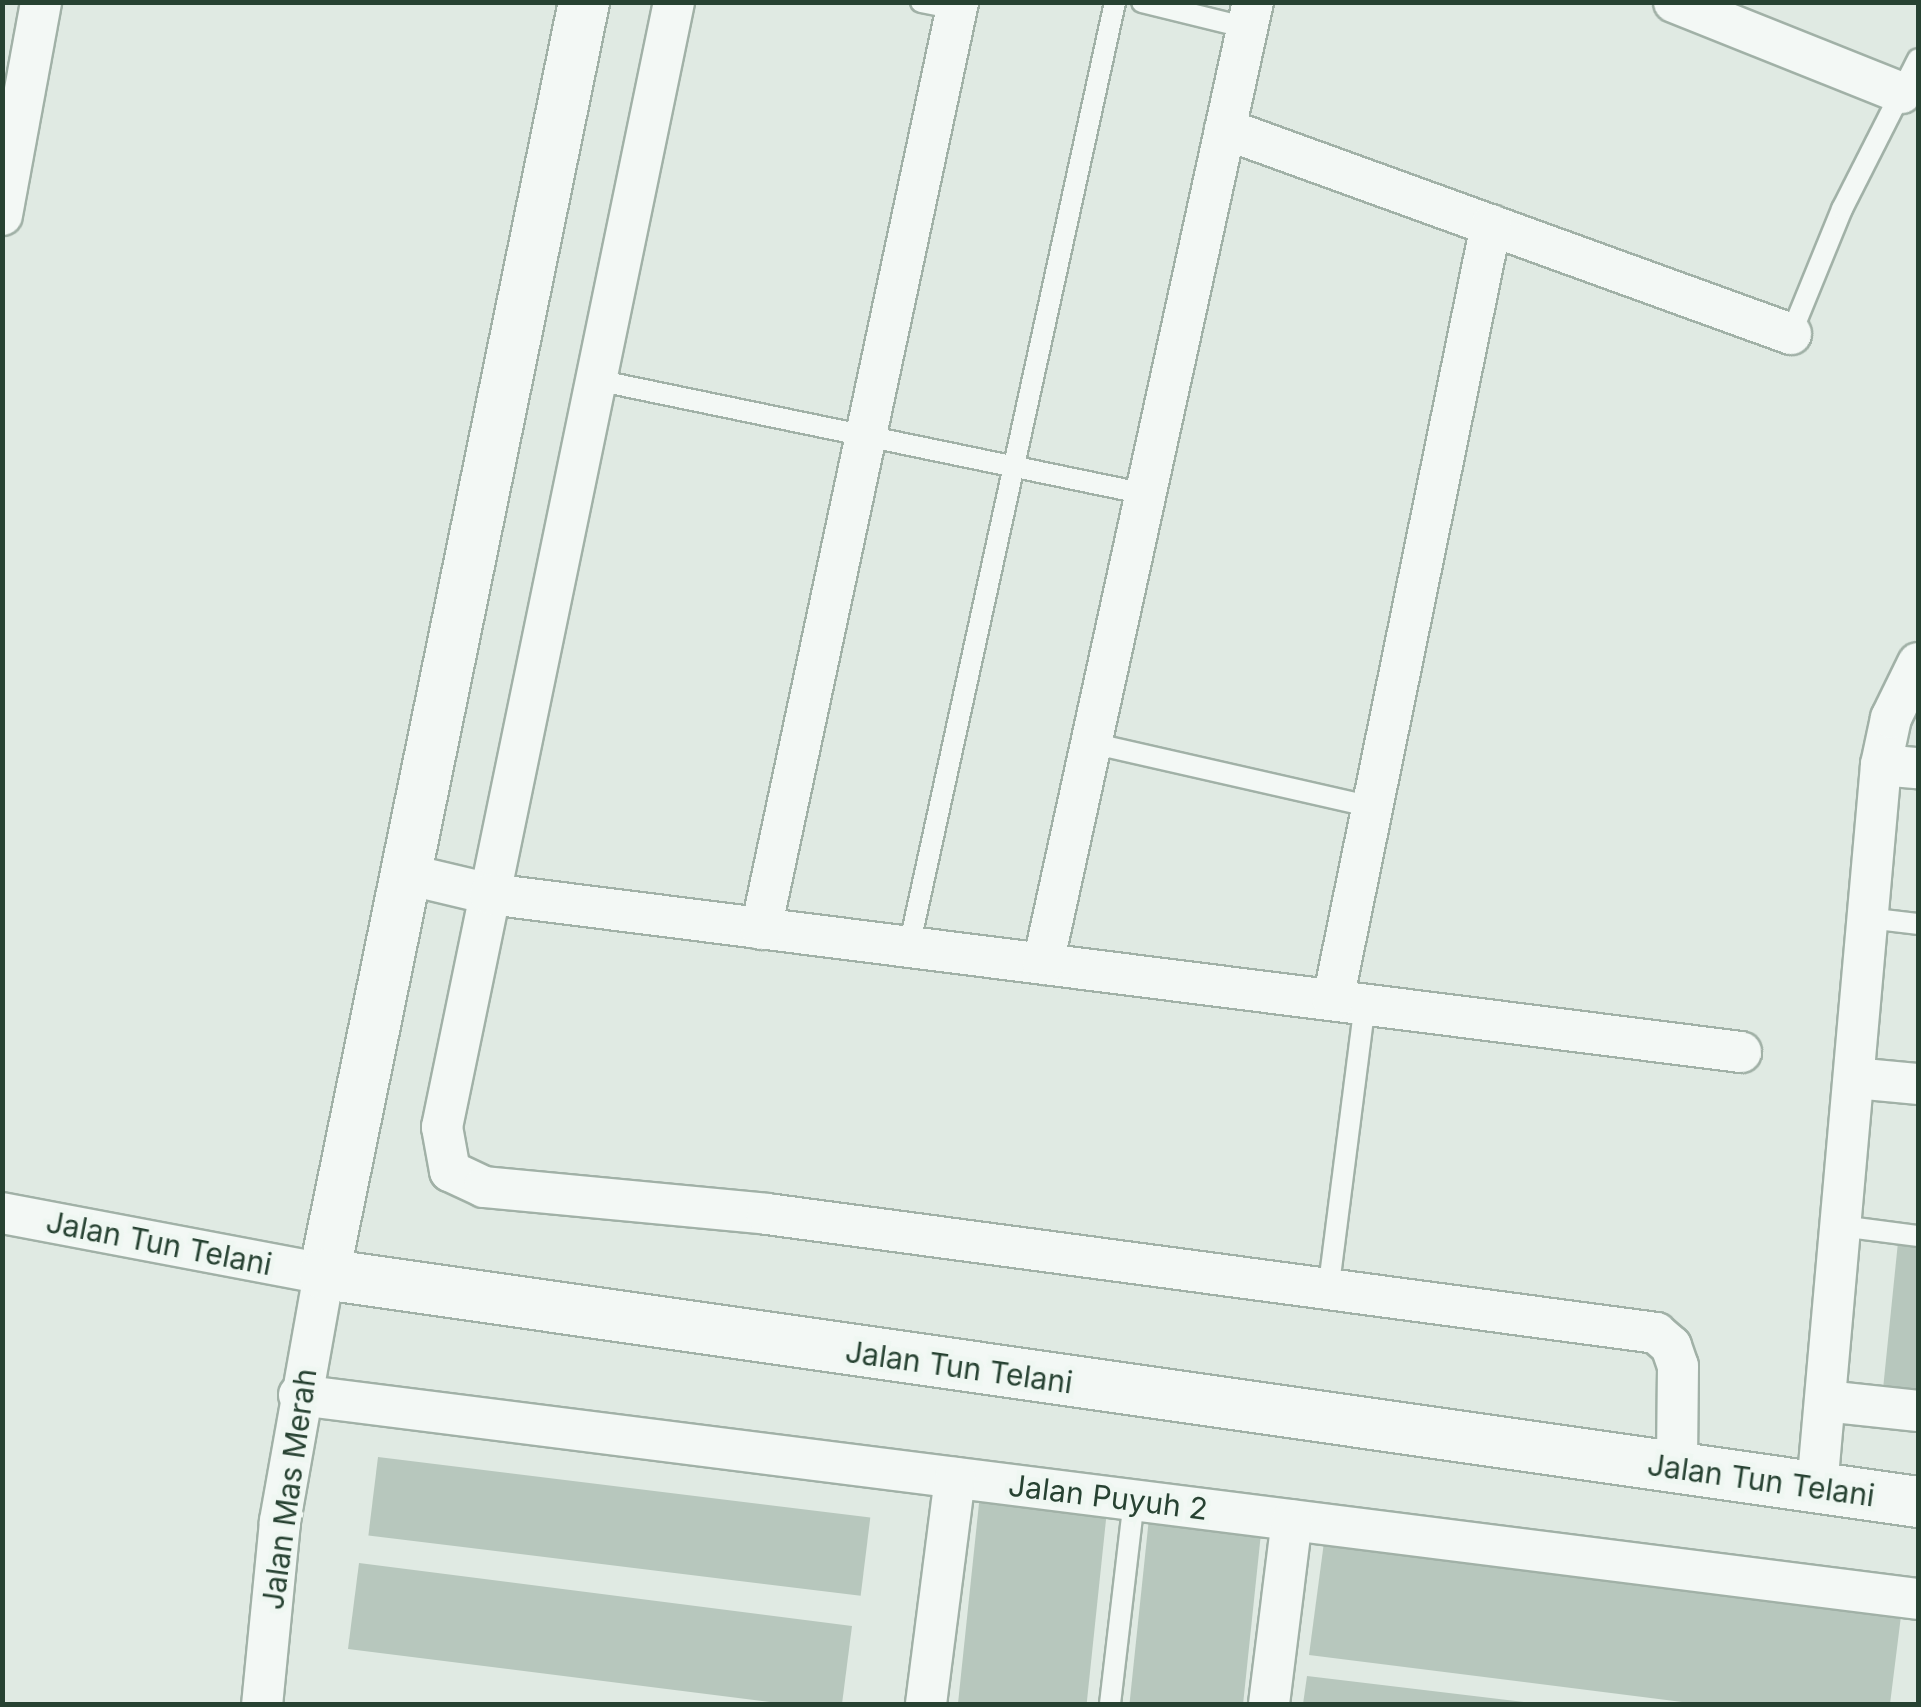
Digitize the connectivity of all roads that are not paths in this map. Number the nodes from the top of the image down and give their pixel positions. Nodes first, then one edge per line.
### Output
1 (41, 2) edge
2 (584, 2) edge
3 (674, 2) edge
4 (1114, 2) edge
5 (1142, 2) edge
6 (1674, 2) edge
7 (945, 5) edge
8 (1250, 15) edge
9 (1910, 76) edge
10 (1226, 129) junction
11 (2, 215) edge
12 (1491, 225) junction
13 (1791, 334) joint
14 (596, 380) junction
15 (866, 436) junction
16 (1011, 466) junction
17 (1146, 494) junction
18 (1918, 663) edge
19 (1092, 742) junction
20 (1900, 767) edge
21 (1373, 807) junction
22 (406, 874) junction
23 (490, 894) junction
24 (1868, 918) junction
25 (1918, 924) edge
26 (761, 929) junction
27 (909, 947) junction
28 (1044, 964) junction
29 (1349, 1002) junction
30 (1741, 1052) dead end
31 (1854, 1078) junction
32 (1918, 1084) edge
33 (2, 1214) edge
34 (1841, 1226) junction
35 (1918, 1236) edge
36 (324, 1274) junction
37 (1328, 1292) junction
38 (298, 1395) junction
39 (1825, 1400) junction
40 (1918, 1411) edge
41 (1677, 1468) junction
42 (955, 1478) junction
43 (1817, 1488) junction
44 (1134, 1500) junction
45 (1918, 1502) edge
46 (1292, 1520) junction
47 (1918, 1599) edge
48 (269, 1704) edge
49 (926, 1704) edge
50 (1110, 1704) edge
51 (1269, 1704) edge

1 - 11 street
2 - 22 street
3 - 14 street
4 - 16 lane
5 - 8 lane
6 - 9 street
7 - 15 street
8 - 10 street
9 - 13 lane
10 - 12 street
10 - 17 street
12 - 13 street
12 - 21 street
14 - 15 lane
14 - 23 street
15 - 16 lane
15 - 26 street
16 - 17 lane
16 - 27 lane
17 - 19 street
18 - 20 street
19 - 21 lane
19 - 28 street
20 - 24 street
21 - 29 street
22 - 23 street
22 - 36 street
23 - 26 street
23 - 37 street
24 - 25 lane
24 - 31 street
26 - 27 street
27 - 28 street
28 - 29 street
29 - 30 street
29 - 37 lane
31 - 32 street
31 - 34 street
33 - 36 street, Jalan Tun Telani
34 - 35 lane
34 - 39 street
36 - 38 street, Jalan Mas Merah
36 - 41 street, Jalan Tun Telani
37 - 41 street
38 - 42 street, Jalan Puyuh 2
38 - 48 street, Jalan Mas Merah
39 - 40 street
39 - 43 street
41 - 43 street, Jalan Tun Telani
42 - 44 street, Jalan Puyuh 2
42 - 49 street
43 - 45 street, Jalan Tun Telani
44 - 46 street, Jalan Puyuh 2
44 - 50 lane
46 - 47 street, Jalan Puyuh 2
46 - 51 street

